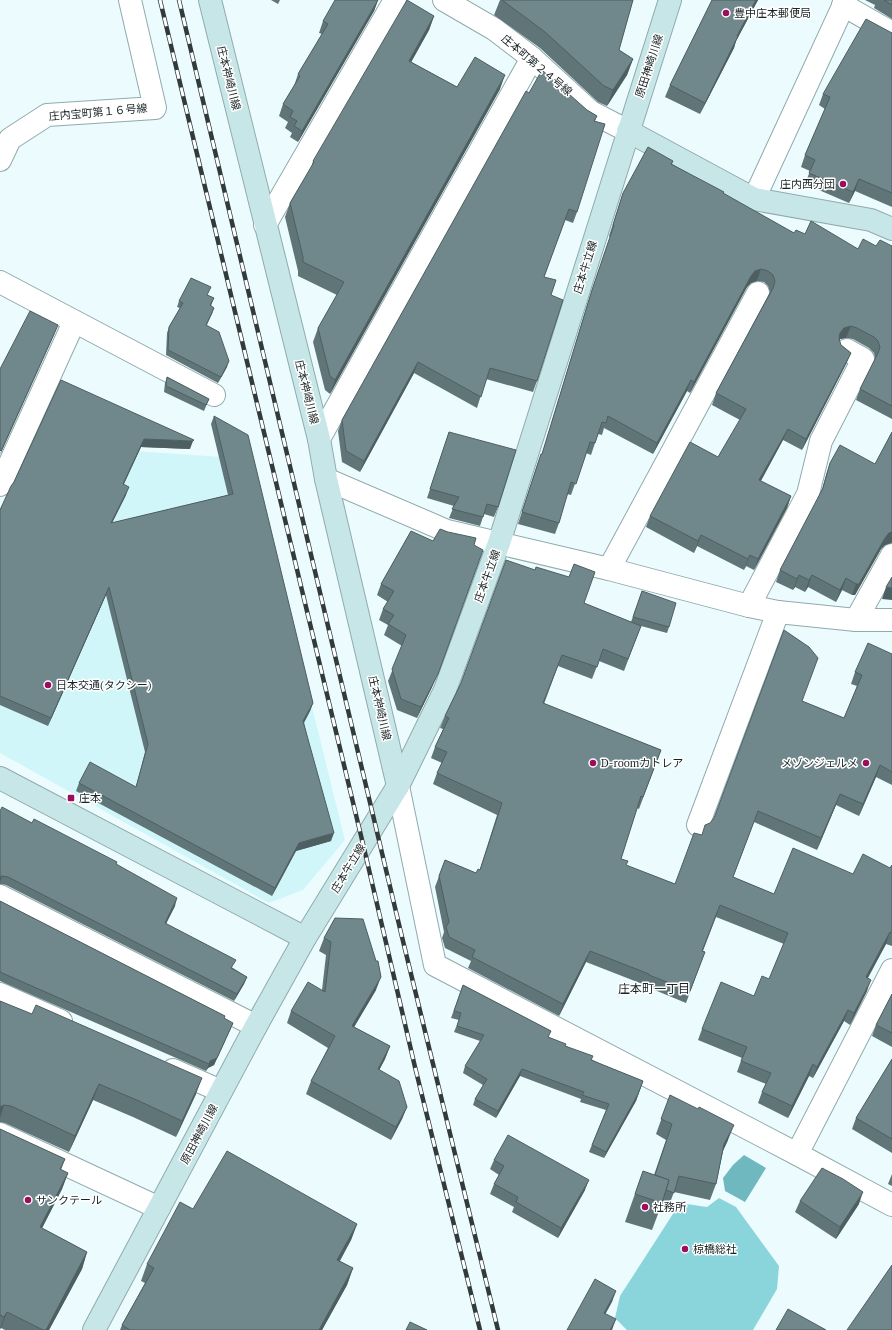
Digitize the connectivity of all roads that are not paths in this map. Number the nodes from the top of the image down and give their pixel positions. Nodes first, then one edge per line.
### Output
1 (130, 0) edge
2 (210, 0) edge
3 (395, 0) edge
4 (444, 0) edge
5 (670, 0) edge
6 (845, 3) edge
7 (892, 33) edge
8 (532, 58) junction
9 (628, 131) junction
10 (0, 160) edge
11 (754, 199) junction
12 (265, 225) junction
13 (892, 229) edge
14 (0, 282) edge
15 (758, 293) dead end
16 (74, 322) junction
17 (847, 350) edge
18 (214, 395) dead end
19 (319, 439) junction
20 (326, 479) junction
21 (0, 485) edge
22 (499, 543) junction
23 (892, 555) edge
24 (609, 569) junction
25 (749, 606) junction
26 (778, 612) junction
27 (856, 620) junction
28 (892, 620) edge
29 (0, 778) edge
30 (398, 786) junction
31 (698, 825) dead end
32 (0, 896) edge
33 (305, 938) junction
34 (892, 970) edge
35 (0, 994) edge
36 (256, 1026) junction
37 (79, 1029) edge
38 (157, 1063) edge
39 (221, 1091) junction
40 (0, 1134) edge
41 (797, 1154) junction
42 (892, 1205) edge
43 (159, 1208) junction
44 (94, 1330) edge

1 - 10 street, 庄内宝町第１６号線
2 - 12 main road, 庄本神崎川線
3 - 12 street
4 - 8 street, 庄本町第２４号線
5 - 9 main road, 原田神崎川線
6 - 7 street
6 - 11 street
8 - 9 street, 庄本町第２４号線
8 - 19 street
9 - 11 main road
9 - 22 main road, 庄本牛立線
11 - 13 main road
12 - 19 main road, 庄本神崎川線
14 - 16 street
15 - 24 street
16 - 18 street
16 - 21 street
17 - 25 street
19 - 20 main road, 庄本神崎川線
20 - 22 street
20 - 30 main road, 庄本神崎川線
22 - 24 street
22 - 30 main road, 庄本牛立線
23 - 27 street
24 - 25 street
25 - 26 street
26 - 27 street
26 - 31 street
27 - 28 street
29 - 33 main road
30 - 33 main road, 庄本牛立線
30 - 41 street
32 - 36 street
33 - 36 main road, 原田神崎川線
34 - 41 street
35 - 37 street
36 - 39 main road, 原田神崎川線
38 - 39 street
39 - 43 main road, 原田神崎川線
40 - 43 street
41 - 42 street
43 - 44 main road, 原田神崎川線

